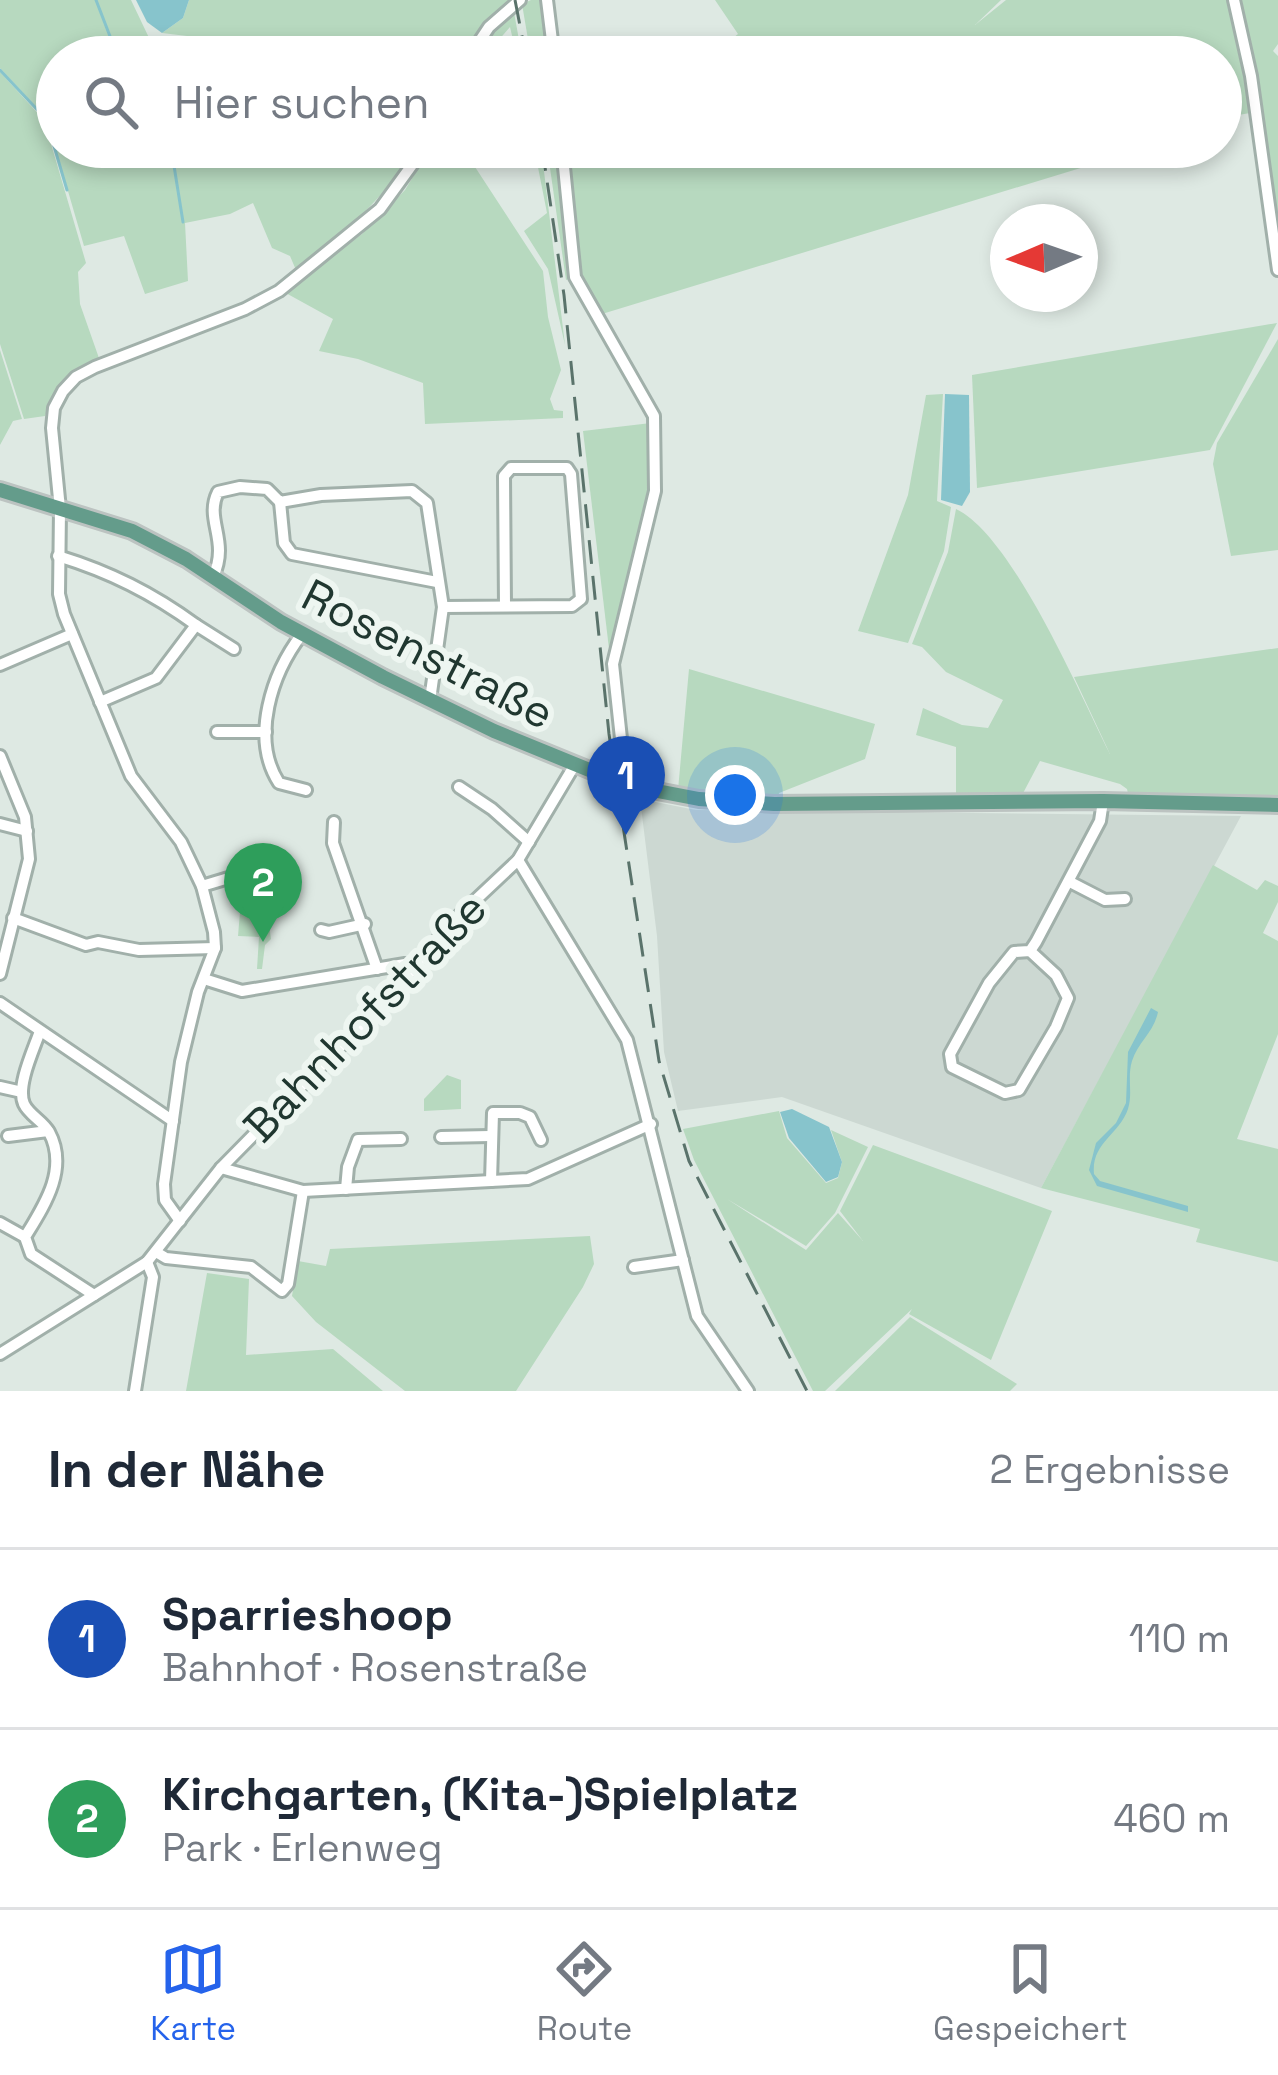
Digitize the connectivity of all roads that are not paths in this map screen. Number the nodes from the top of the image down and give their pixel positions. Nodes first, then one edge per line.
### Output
1 (520, 0) edge
2 (547, 0) edge
3 (1234, 0) edge
4 (483, 36) edge
5 (551, 36) edge
6 (410, 168) edge
7 (564, 168) edge
8 (1278, 270) edge
9 (0, 490) edge
10 (280, 502) junction
11 (59, 508) junction
12 (58, 556) junction
13 (213, 577) junction
14 (436, 582) junction
15 (505, 606) junction
16 (443, 607) junction
17 (196, 626) junction
18 (72, 634) junction
19 (302, 634) junction
20 (233, 649) dead end
21 (0, 665) edge
22 (430, 700) junction
23 (100, 702) junction
24 (217, 732) dead end
25 (266, 733) junction
26 (0, 756) edge
27 (574, 766) junction
28 (626, 785) junction
29 (459, 787) dead end
30 (306, 790) dead end
31 (1103, 801) junction
32 (1278, 805) edge
33 (334, 822) dead end
34 (0, 824) edge
35 (27, 831) junction
36 (529, 842) junction
37 (518, 860) junction
38 (275, 864) dead end
39 (1070, 882) junction
40 (202, 886) junction
41 (1125, 899) dead end
42 (13, 918) junction
43 (365, 924) junction
44 (320, 930) dead end
45 (215, 948) junction
46 (1030, 950) junction
47 (415, 966) junction
48 (377, 969) junction
49 (0, 974) edge
50 (204, 979) junction
51 (0, 1004) edge
52 (40, 1031) junction
53 (0, 1087) edge
54 (22, 1091) junction
55 (173, 1121) junction
56 (651, 1124) junction
57 (48, 1131) junction
58 (8, 1136) dead end
59 (490, 1136) junction
60 (441, 1137) dead end
61 (401, 1139) dead end
62 (541, 1140) dead end
63 (221, 1168) junction
64 (491, 1181) junction
65 (346, 1189) junction
66 (303, 1191) junction
67 (180, 1221) junction
68 (0, 1223) edge
69 (25, 1237) junction
70 (152, 1257) junction
71 (683, 1260) junction
72 (634, 1267) dead end
73 (94, 1295) junction
74 (0, 1354) edge
75 (135, 1391) edge
76 (748, 1391) edge

1 - 4 street
2 - 5 street
3 - 8 street
6 - 11 street
7 - 28 street
9 - 11 main road, Rosenstraße
10 - 13 street
10 - 14 street
10 - 14 street
11 - 12 street
11 - 13 main road, Rosenstraße
12 - 17 street
12 - 18 street
13 - 19 main road, Rosenstraße
14 - 16 street
15 - 15 street
15 - 16 street
16 - 22 street
17 - 20 street
17 - 23 street
18 - 21 street
18 - 23 street
19 - 22 main road, Rosenstraße
19 - 25 street
22 - 27 main road, Rosenstraße
23 - 40 street
24 - 25 street
25 - 30 street
26 - 35 street
27 - 28 main road, Rosenstraße
27 - 36 street, Bahnhofstraße
28 - 31 main road, Rosenstraße
29 - 36 street
31 - 32 main road, Rosenstraße
31 - 39 street
33 - 43 street
34 - 35 street
35 - 42 street
36 - 37 street, Bahnhofstraße
37 - 47 street, Bahnhofstraße
37 - 56 street
38 - 40 street
39 - 41 street
39 - 46 street
40 - 45 street
42 - 45 street
42 - 49 street
43 - 44 street
43 - 48 street
45 - 50 street
46 - 46 street
47 - 48 street
47 - 63 street, Bahnhofstraße
48 - 50 street
50 - 55 street
51 - 52 street
52 - 54 street
52 - 55 street
53 - 54 street
54 - 57 street
55 - 67 street
56 - 64 street
56 - 71 street
57 - 58 street
57 - 69 street
59 - 60 street
59 - 62 street
59 - 64 street
61 - 65 street
63 - 66 street
63 - 67 street, Bahnhofstraße
64 - 65 street
65 - 66 street
66 - 70 street
67 - 70 street, Bahnhofstraße
68 - 69 street
69 - 73 street
70 - 73 street
70 - 75 street
71 - 72 street
71 - 76 street
73 - 74 street

